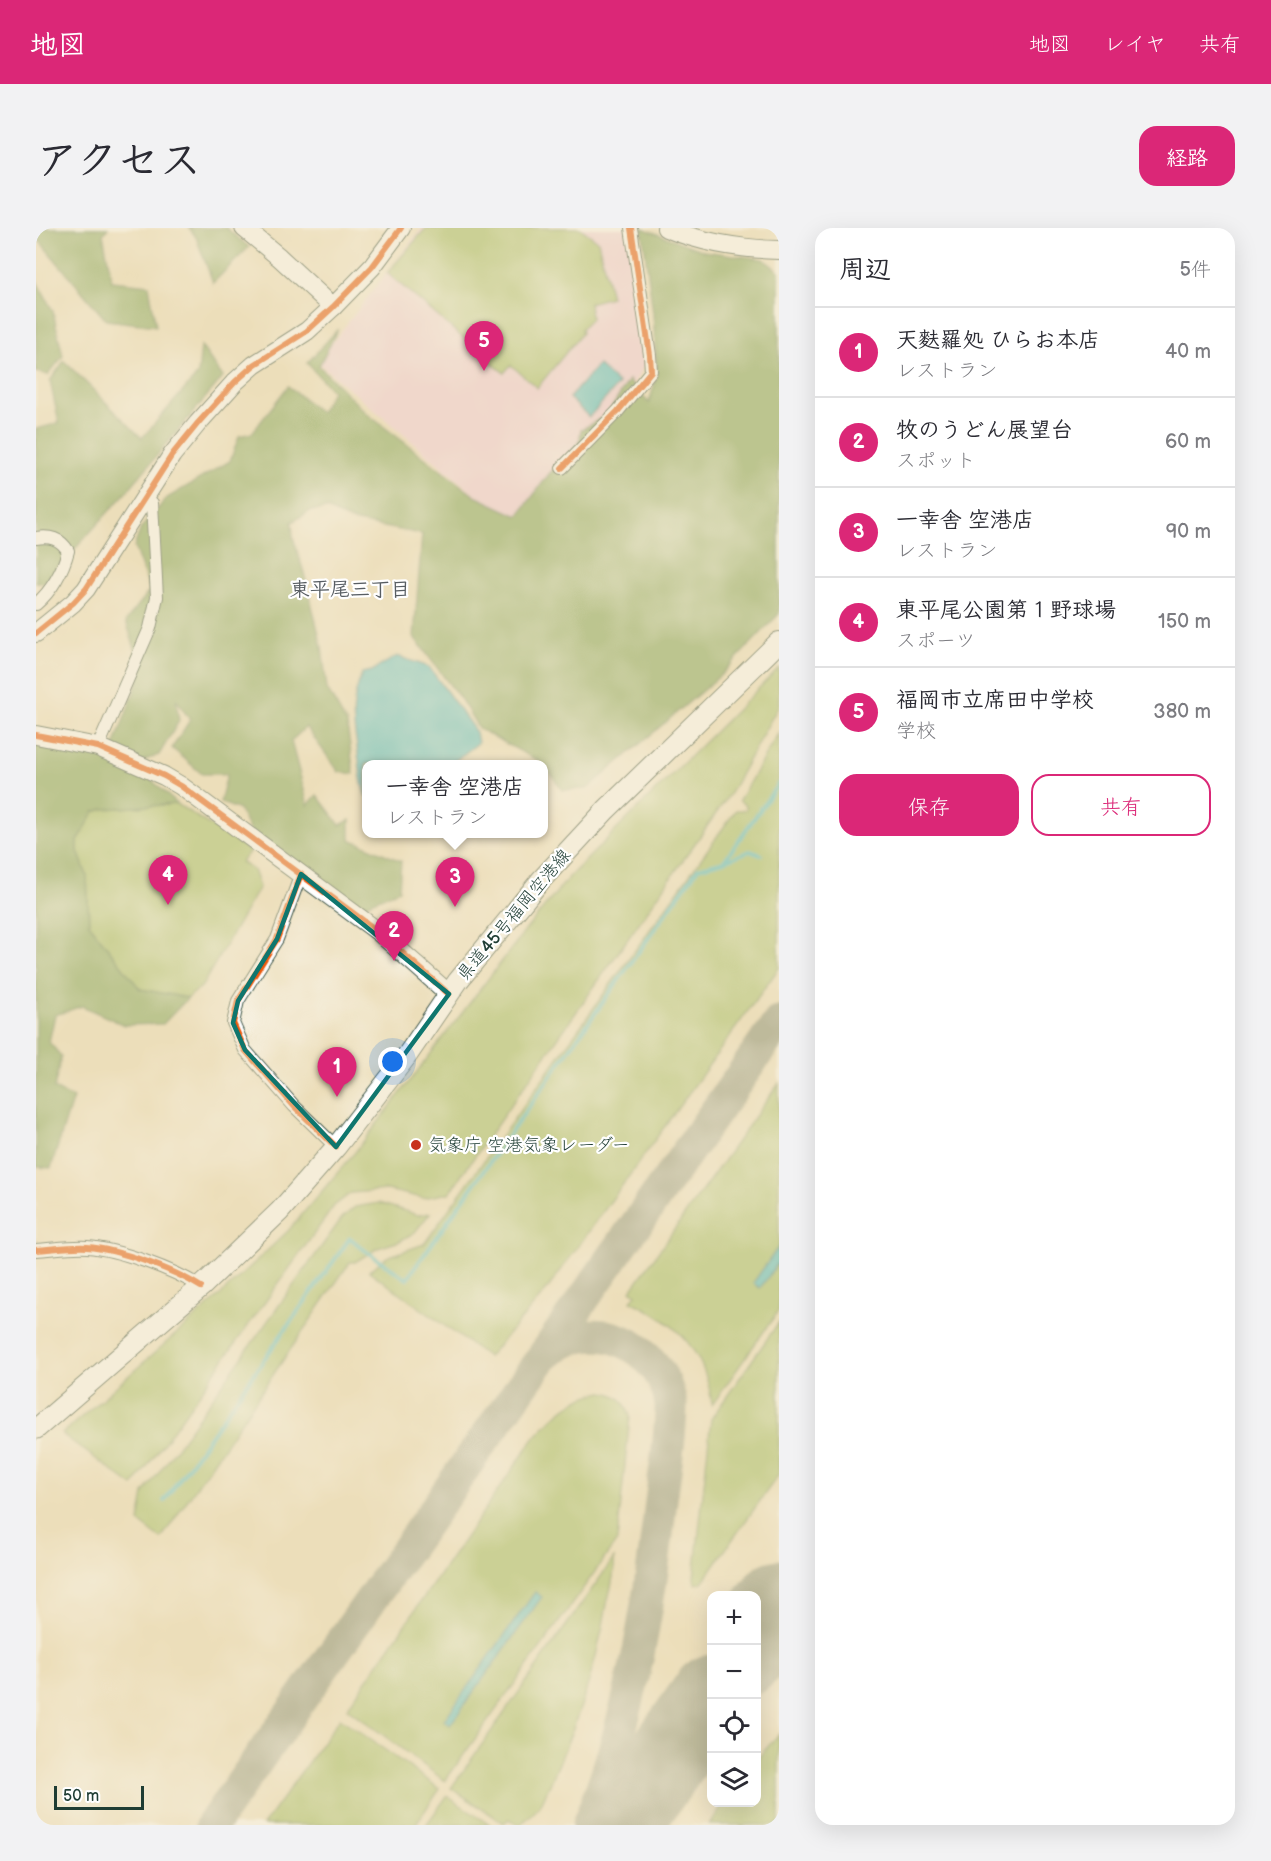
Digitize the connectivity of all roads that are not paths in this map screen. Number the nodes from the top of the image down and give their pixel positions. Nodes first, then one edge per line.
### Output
1 (244, 228) edge
2 (401, 228) edge
3 (631, 228) edge
4 (666, 228) edge
5 (779, 250) edge
6 (333, 307) junction
7 (562, 468) dead end
8 (145, 498) junction
9 (36, 538) edge
10 (36, 604) edge
11 (36, 633) edge
12 (779, 642) edge
13 (36, 735) edge
14 (98, 747) junction
15 (301, 874) junction
16 (449, 994) junction
17 (336, 1147) junction
18 (36, 1250) edge
19 (201, 1287) junction
20 (36, 1430) edge

1 - 6 street
2 - 6 street
3 - 7 street
4 - 5 street
6 - 8 street
8 - 11 street
8 - 14 street
9 - 10 street
12 - 16 main road, 県道45号福岡空港線
13 - 14 street
14 - 15 street
15 - 16 street
15 - 17 street
16 - 17 main road, 県道45号福岡空港線
17 - 19 main road, 県道45号福岡空港線
18 - 19 street
19 - 20 main road, 県道45号福岡空港線

